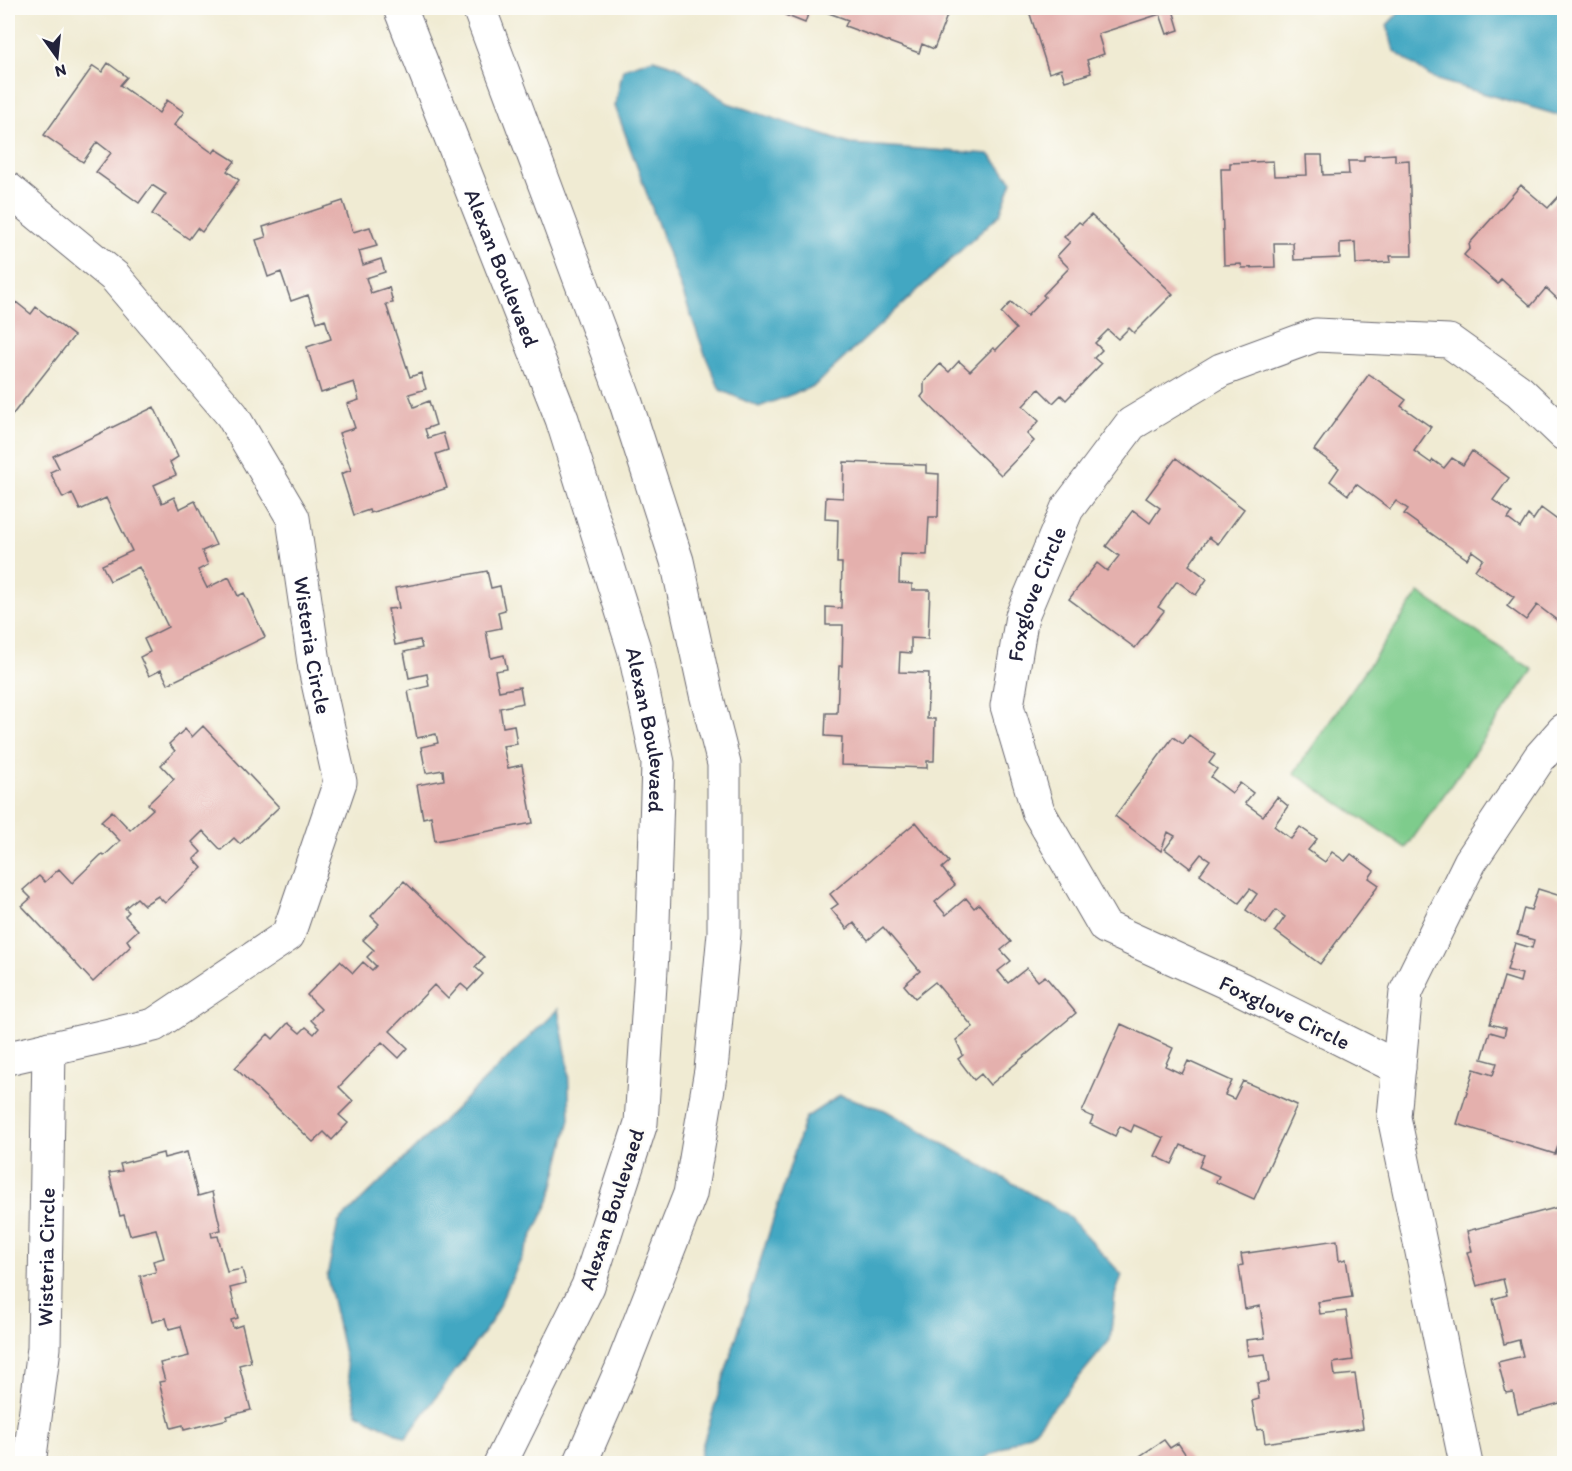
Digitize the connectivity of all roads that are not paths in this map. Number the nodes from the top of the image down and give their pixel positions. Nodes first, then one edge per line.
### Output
1 (400, 8) edge
2 (478, 8) edge
3 (8, 189) edge
4 (1564, 434) edge
5 (1564, 730) edge
6 (49, 1048) junction
7 (8, 1058) edge
8 (1399, 1068) junction
9 (29, 1464) edge
10 (500, 1464) edge
11 (579, 1464) edge
12 (1466, 1464) edge

1 - 10 street, Alexan Boulevaed
2 - 11 street
3 - 6 street, Wisteria Circle
4 - 8 street, Foxglove Circle
5 - 8 street
6 - 7 street, Wisteria Circle
6 - 9 street, Wisteria Circle
8 - 12 street

